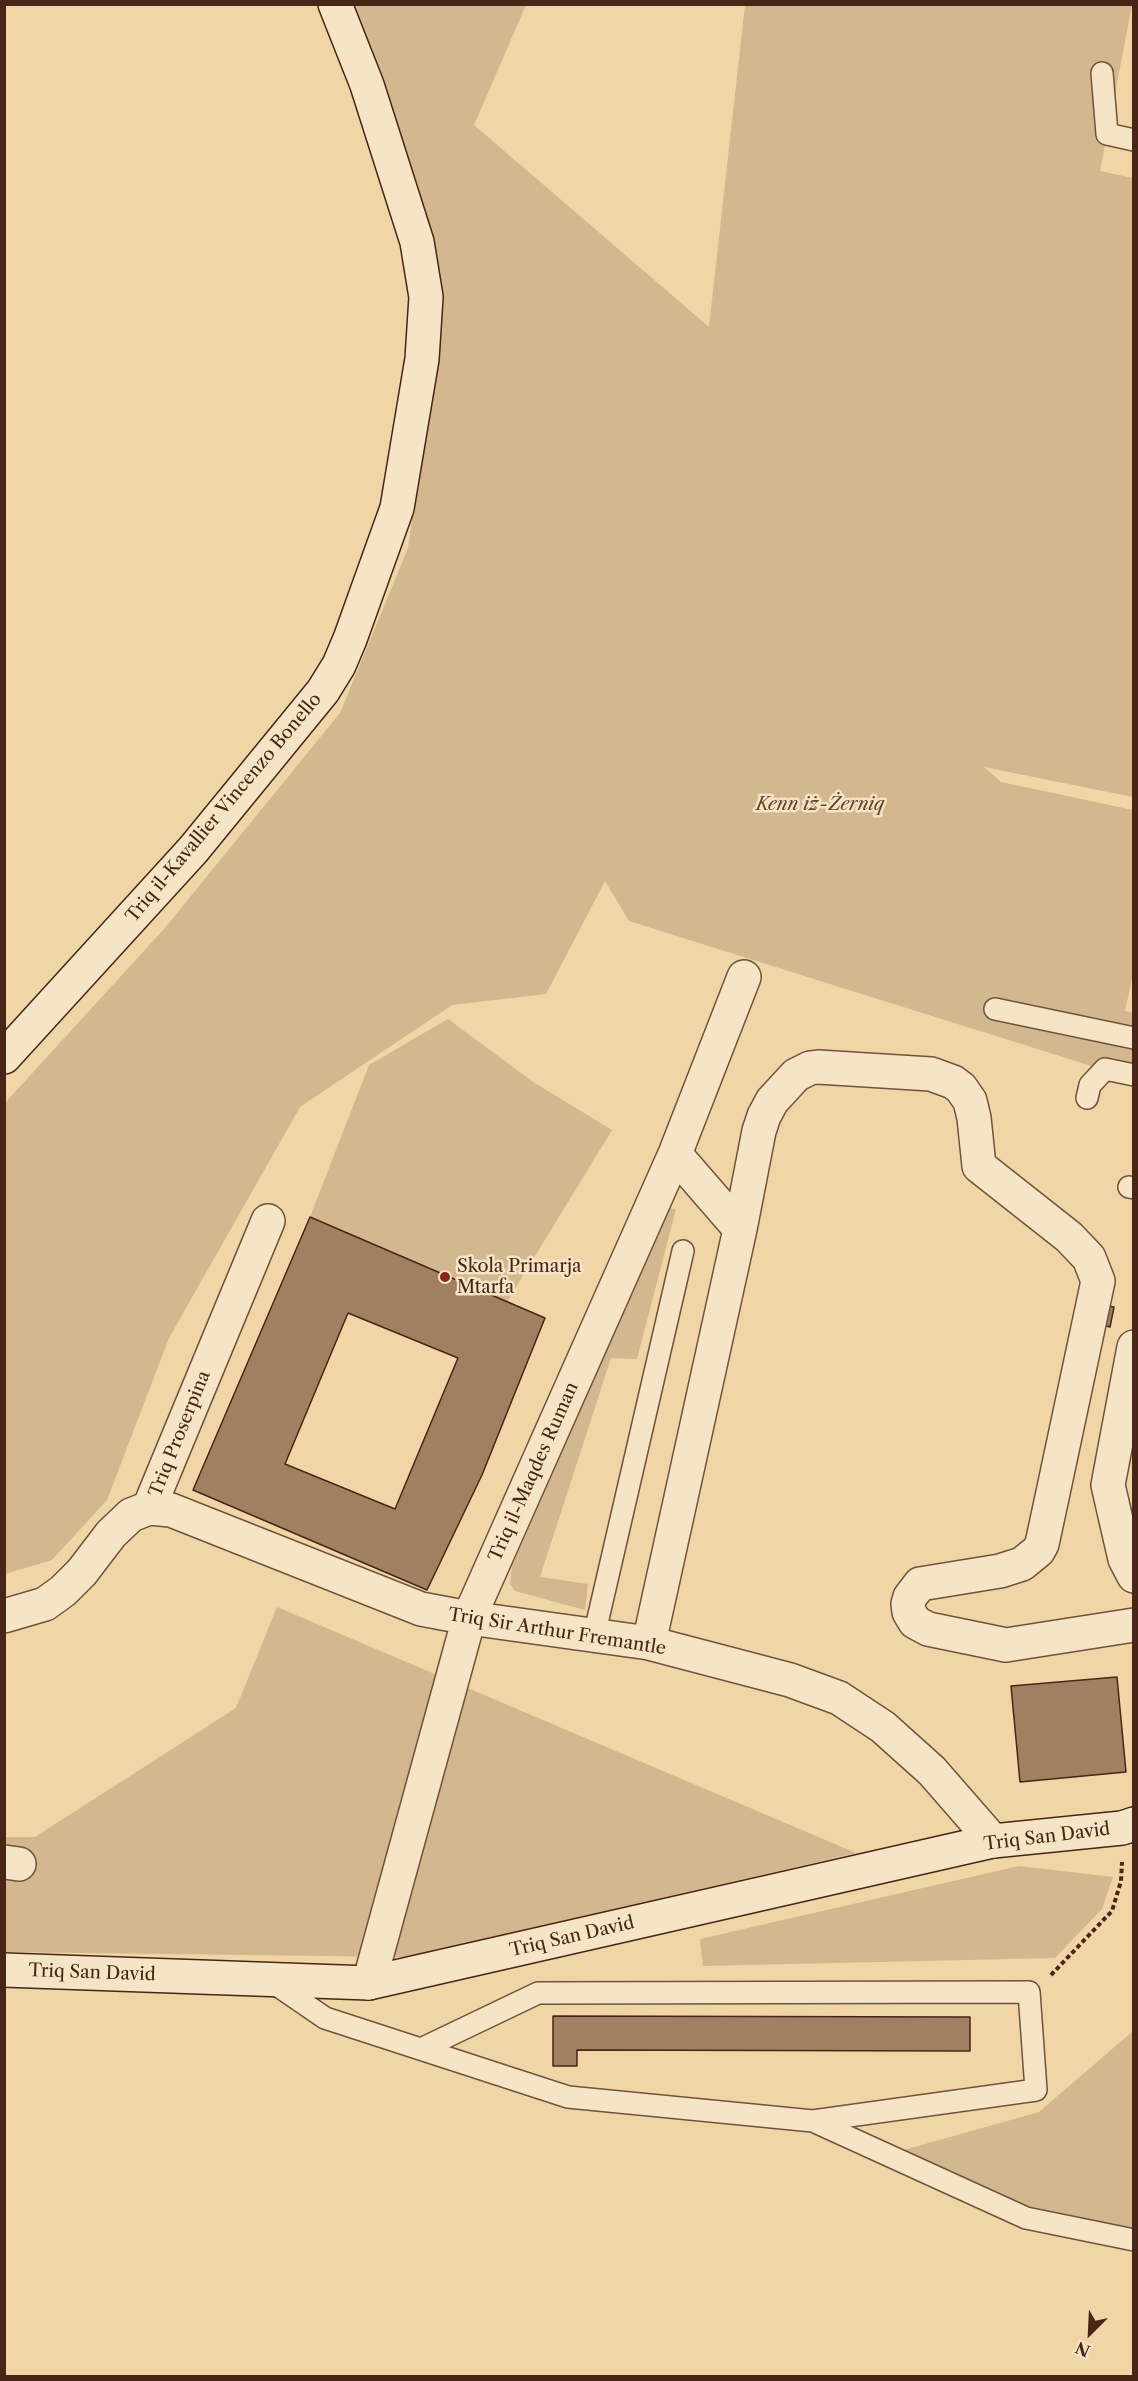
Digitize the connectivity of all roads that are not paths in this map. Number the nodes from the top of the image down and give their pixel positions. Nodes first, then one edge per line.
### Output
1 (335, 4) edge
2 (1102, 74) dead end
3 (1134, 140) edge
4 (744, 977) dead end
5 (995, 1009) dead end
6 (1134, 1038) edge
7 (4, 1057) edge
8 (1134, 1075) edge
9 (1087, 1098) dead end
10 (675, 1154) junction
11 (268, 1221) dead end
12 (740, 1229) junction
13 (683, 1251) dead end
14 (1134, 1347) edge
15 (1121, 1487) edge
16 (149, 1508) junction
17 (1134, 1576) edge
18 (4, 1616) edge
19 (469, 1618) junction
20 (1134, 1625) edge
21 (594, 1636) junction
22 (649, 1643) junction
23 (1130, 1829) edge
24 (993, 1841) junction
25 (4, 1970) edge
26 (270, 1980) junction
27 (369, 1983) junction
28 (421, 2049) junction
29 (813, 2121) junction
30 (1134, 2240) edge

1 - 7 street, Triq il-Kavallier Vincenzo Bonello
2 - 3 lane
4 - 10 street, Triq il-Maqdes Ruman
5 - 6 lane
8 - 9 lane
10 - 12 street
10 - 19 street, Triq il-Maqdes Ruman
11 - 16 street, Triq Proserpina
12 - 20 street
12 - 22 street
13 - 21 lane
14 - 15 street
15 - 17 street
16 - 18 street, Triq Proserpina
16 - 19 street, Triq Sir Arthur Fremantle
19 - 21 street, Triq Sir Arthur Fremantle
19 - 27 street, Triq il-Maqdes Ruman
21 - 22 street, Triq Sir Arthur Fremantle
22 - 24 street, Triq Sir Arthur Fremantle
23 - 24 street, Triq San David
24 - 27 street, Triq San David
25 - 26 street, Triq San David
26 - 27 street, Triq San David
26 - 28 lane
28 - 29 lane
28 - 29 lane
29 - 30 lane

